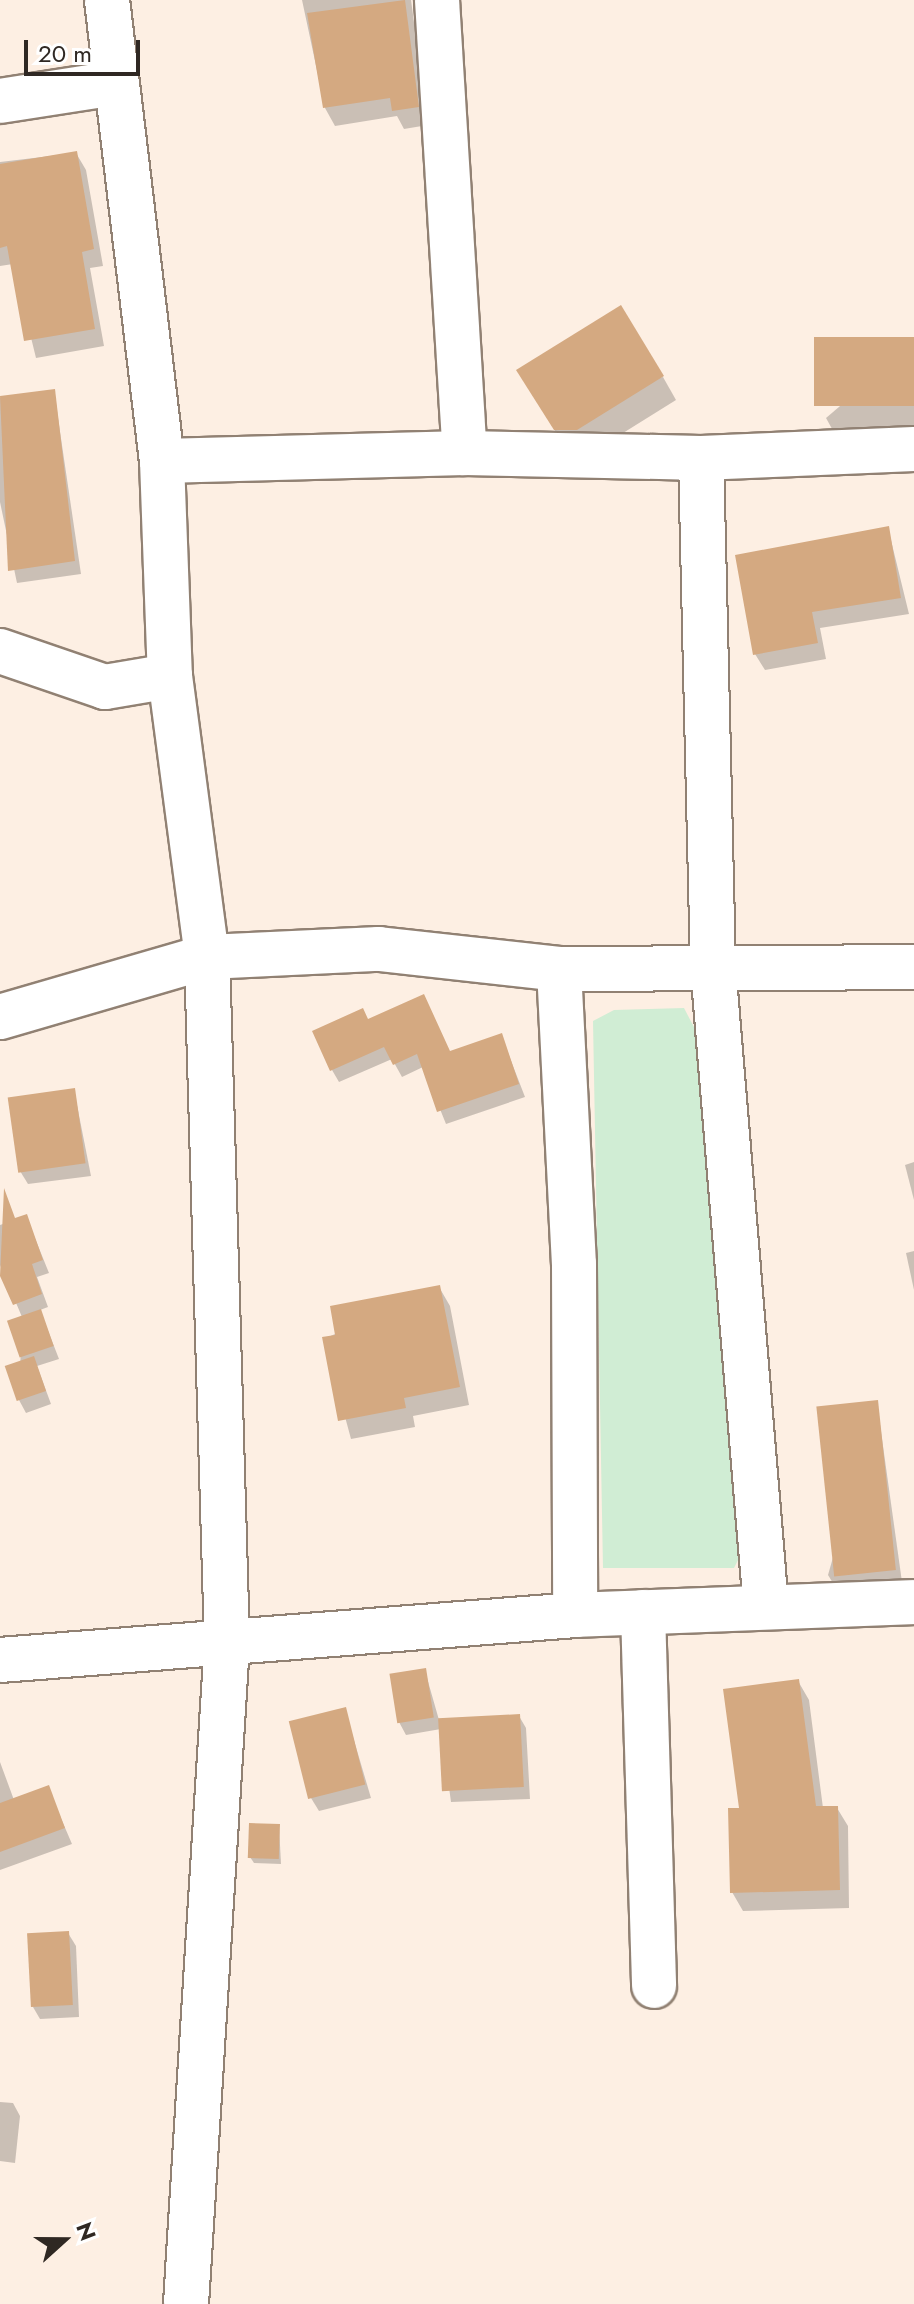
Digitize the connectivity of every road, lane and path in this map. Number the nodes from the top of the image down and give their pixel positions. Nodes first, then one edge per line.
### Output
1 (107, 0) edge
2 (437, 0) edge
3 (115, 83) junction
4 (0, 101) edge
5 (914, 449) edge
6 (465, 453) junction
7 (701, 458) junction
8 (162, 461) junction
9 (0, 651) edge
10 (170, 676) junction
11 (207, 957) junction
12 (713, 967) junction
13 (914, 967) edge
14 (559, 969) junction
15 (0, 1017) edge
16 (914, 1602) edge
17 (766, 1607) junction
18 (643, 1612) junction
19 (575, 1615) junction
20 (227, 1643) junction
21 (0, 1660) edge
22 (654, 1986) dead end
23 (186, 2304) edge

1 - 3 street
2 - 6 street
3 - 4 street
3 - 8 street
5 - 7 street
6 - 7 street
6 - 8 street
7 - 12 street
8 - 10 street
9 - 10 street
10 - 11 street
11 - 14 street
11 - 15 street
11 - 20 street
12 - 13 street
12 - 14 street
12 - 17 street
14 - 19 street
16 - 17 street
17 - 18 street
18 - 19 street
18 - 22 street
19 - 20 street
20 - 21 street
20 - 23 street

